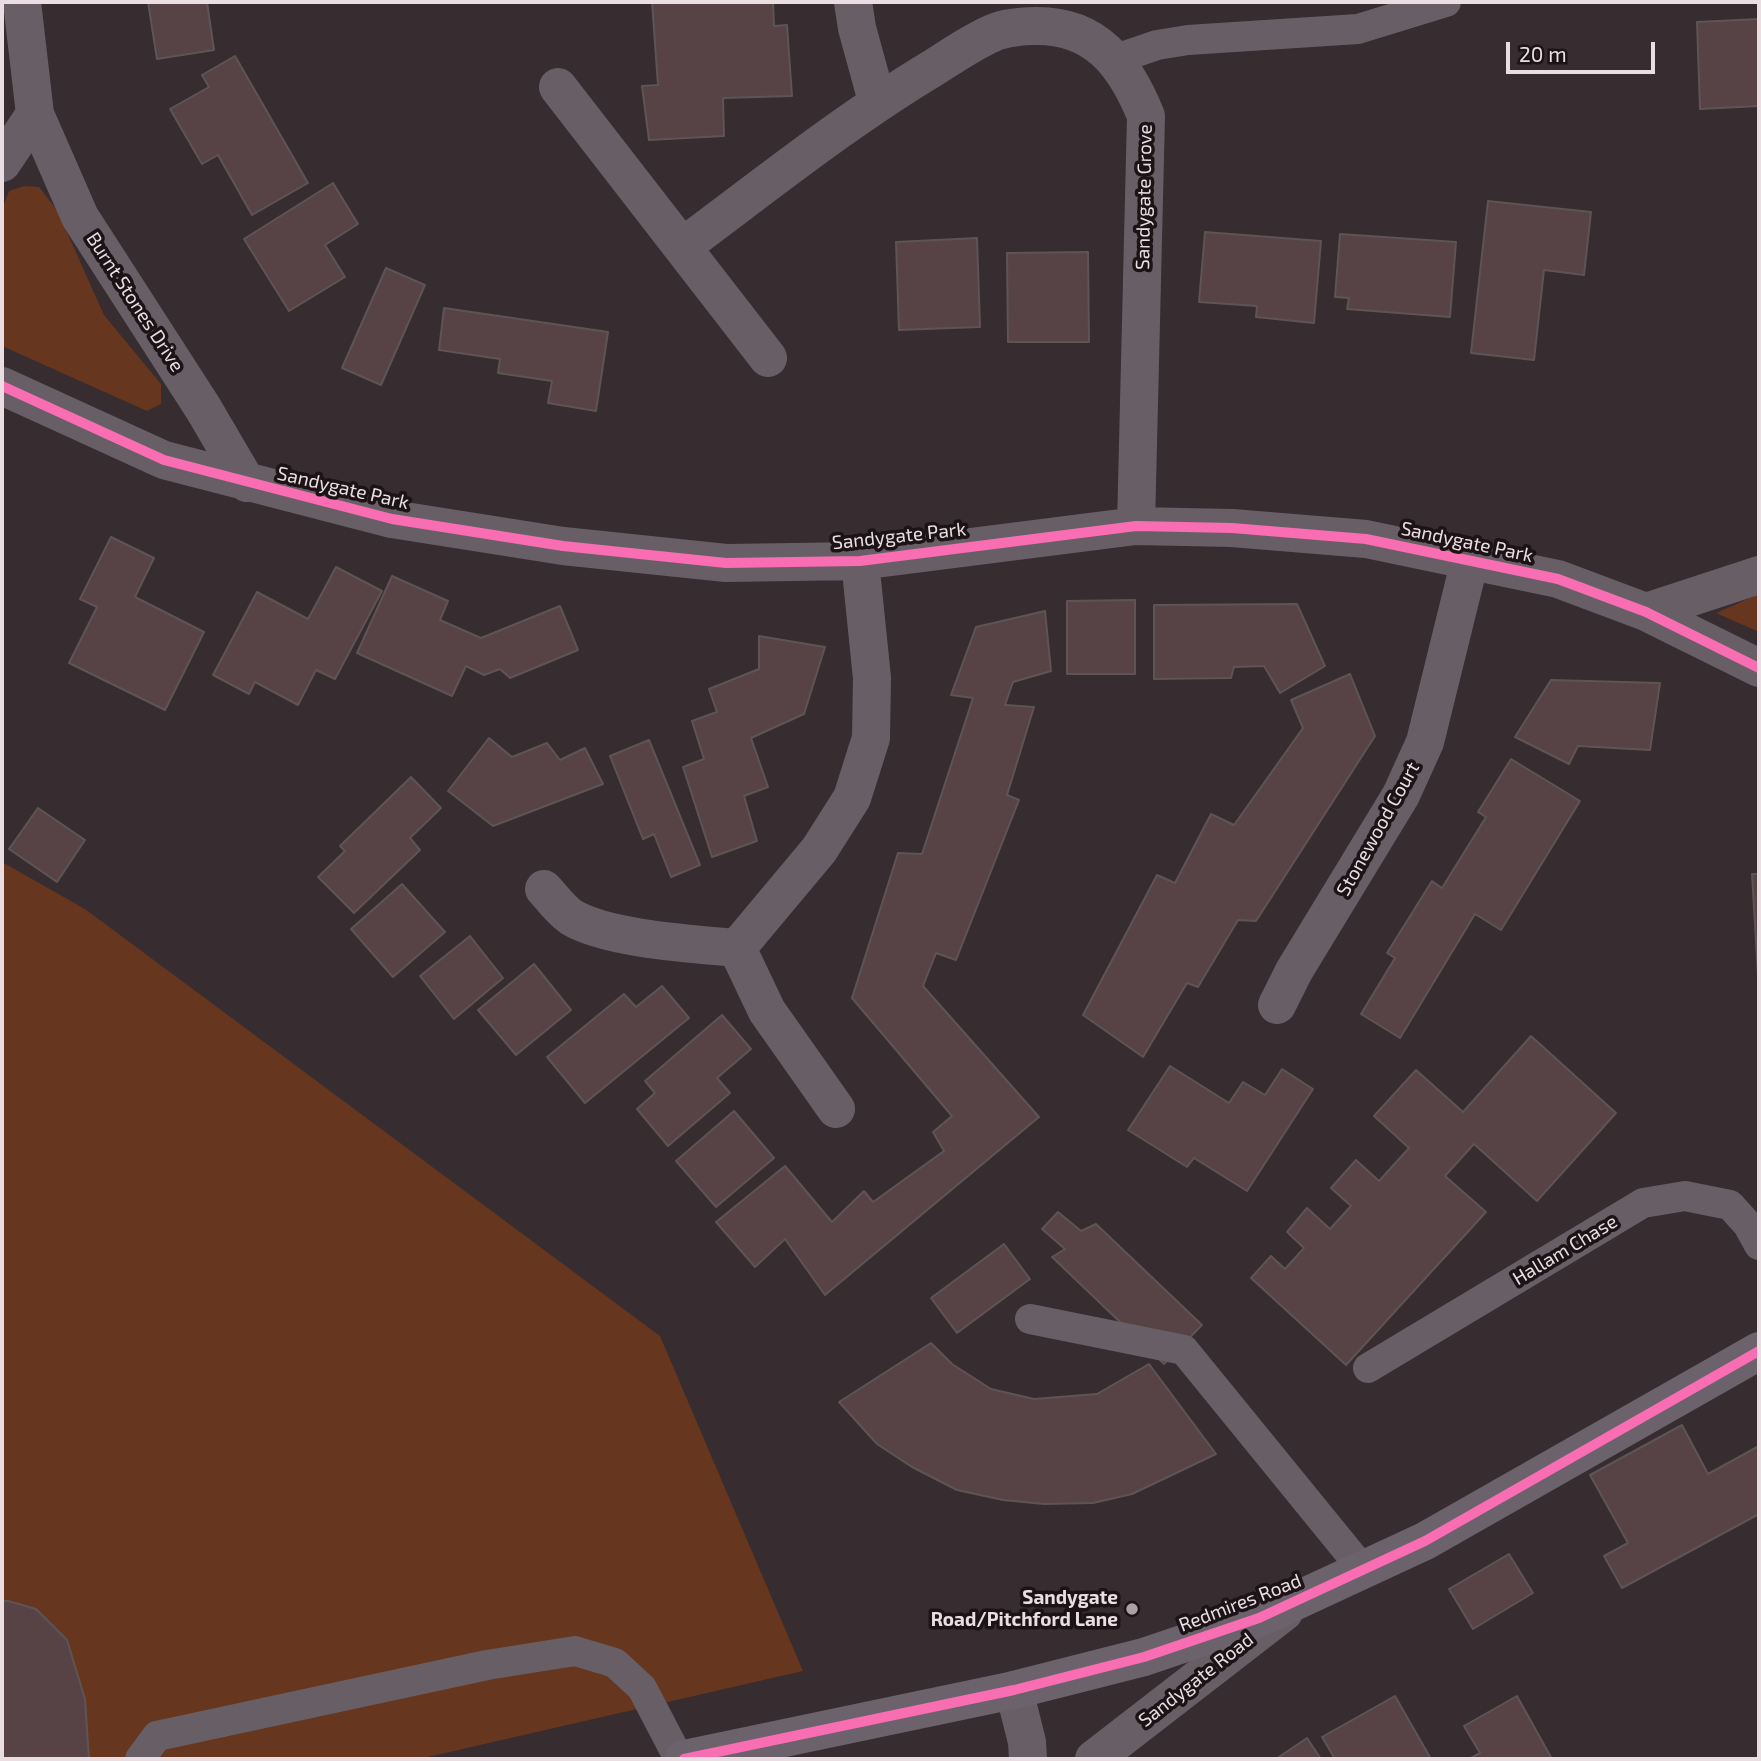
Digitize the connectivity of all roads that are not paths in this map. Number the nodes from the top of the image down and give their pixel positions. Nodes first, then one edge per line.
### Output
1 (22, 2) edge
2 (853, 2) edge
3 (1446, 2) edge
4 (1115, 59) junction
5 (558, 87) dead end
6 (877, 101) junction
7 (35, 114) junction
8 (2, 163) edge
9 (682, 247) junction
10 (768, 358) dead end
11 (2, 386) edge
12 (247, 483) junction
13 (1136, 526) junction
14 (1469, 560) junction
15 (860, 561) junction
16 (1759, 575) edge
17 (1646, 612) junction
18 (1759, 668) edge
19 (544, 889) dead end
20 (737, 948) junction
21 (1277, 1005) dead end
22 (836, 1109) dead end
23 (1759, 1245) edge
24 (1030, 1319) dead end
25 (1759, 1350) edge
26 (1368, 1368) dead end
27 (1364, 1571) junction
28 (1297, 1602) junction
29 (1014, 1690) junction
30 (140, 1759) edge
31 (681, 1759) edge
32 (1028, 1759) edge
33 (1094, 1759) edge

1 - 7 street, Burnt Stones Drive
2 - 6 street
3 - 4 lane
4 - 6 street, Sandygate Grove
4 - 13 street, Sandygate Grove
5 - 9 street
6 - 9 street, Sandygate Grove
7 - 8 street
7 - 12 street, Burnt Stones Drive
9 - 10 street
11 - 12 street, Sandygate Park
12 - 15 street, Sandygate Park
13 - 14 street, Sandygate Park
13 - 15 street, Sandygate Park
14 - 17 street, Sandygate Park
14 - 21 street, Stonewood Court
15 - 20 street
16 - 17 street
17 - 18 street, Sandygate Park
19 - 20 street
20 - 22 street
23 - 26 lane, Hallam Chase
24 - 27 lane
25 - 27 street, Redmires Road
27 - 28 street, Redmires Road
28 - 29 street, Redmires Road
28 - 33 street, Sandygate Road
29 - 31 street, Redmires Road
29 - 32 street
30 - 31 lane

